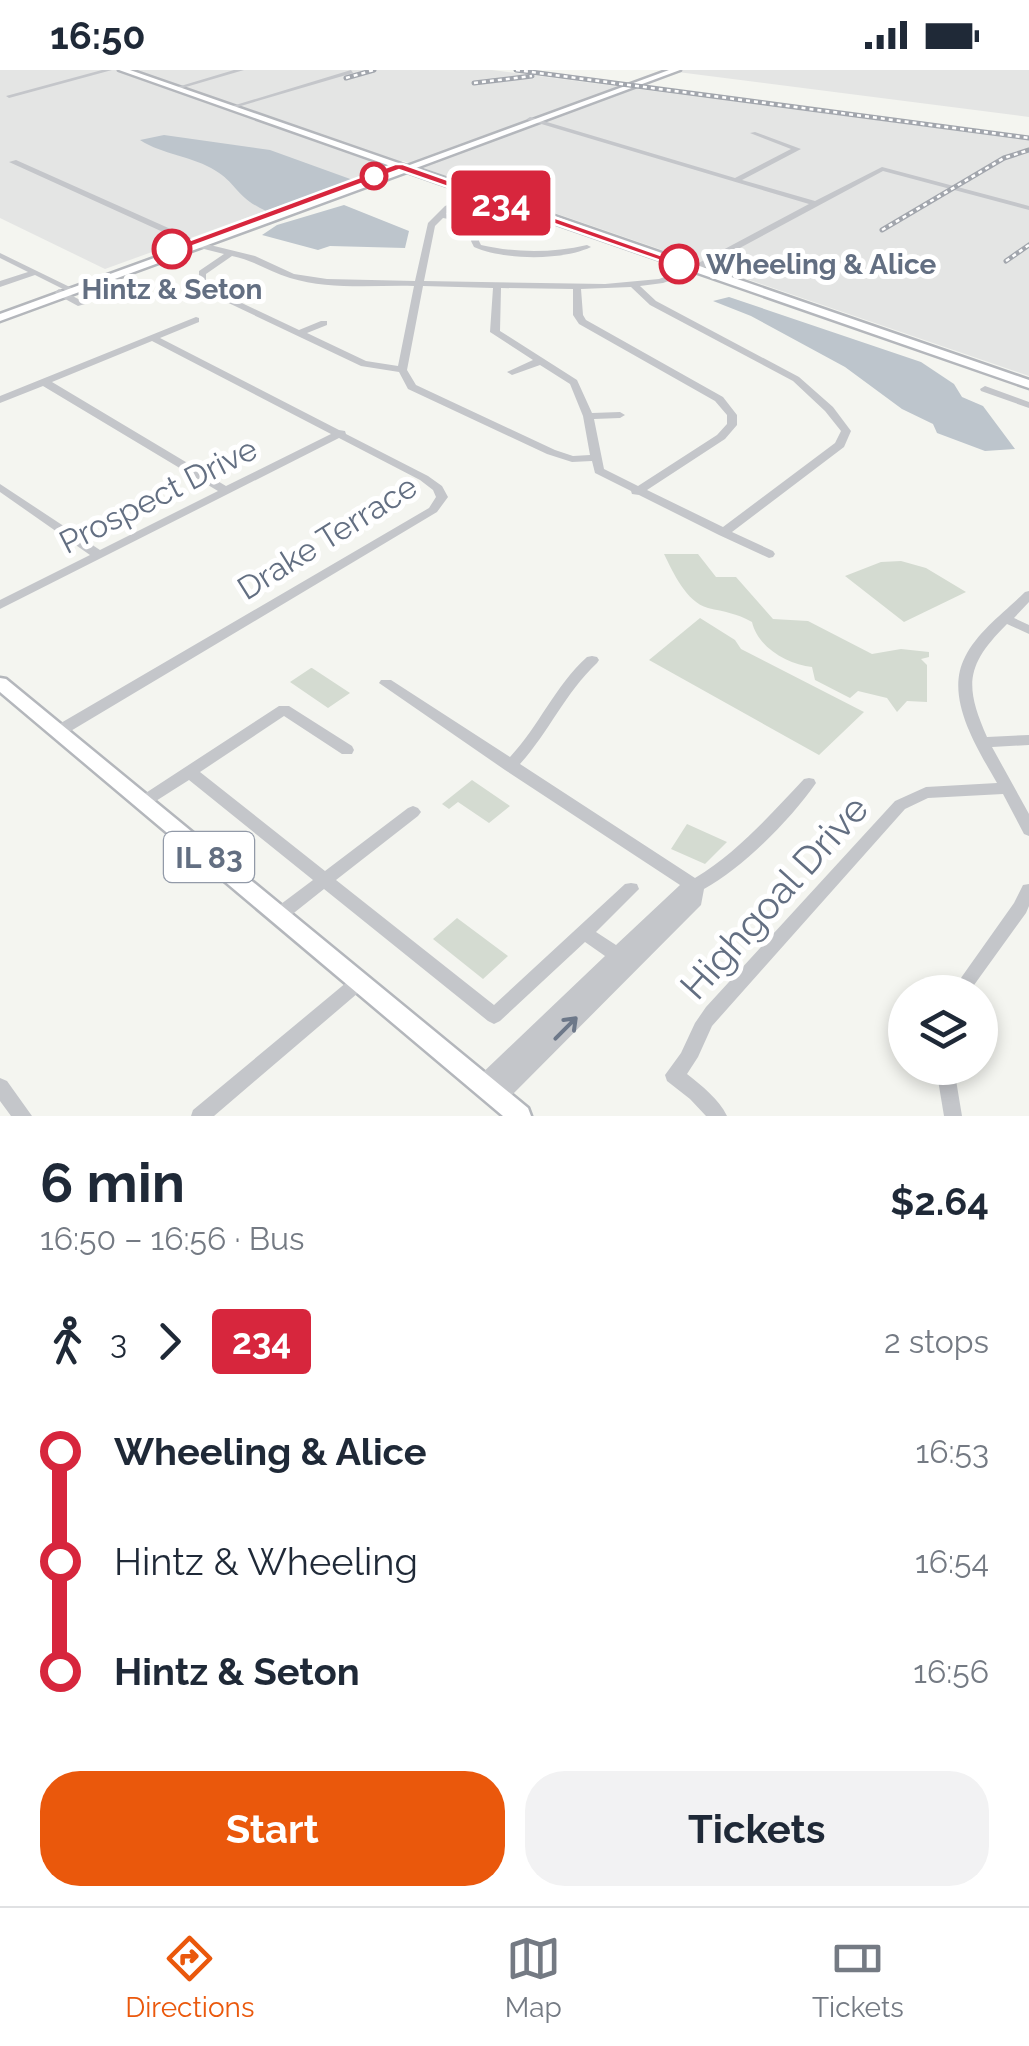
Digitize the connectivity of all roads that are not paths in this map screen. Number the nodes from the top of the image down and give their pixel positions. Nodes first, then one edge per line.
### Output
1 (109, 70) edge
2 (123, 70) edge
3 (241, 70) edge
4 (664, 70) edge
5 (676, 70) edge
6 (352, 72) edge
7 (177, 88) junction
8 (9, 96) dead end
9 (232, 107) junction
10 (533, 120) junction
11 (753, 133) dead end
12 (13, 162) dead end
13 (402, 168) junction
14 (736, 180) junction
15 (478, 194) junction
16 (816, 204) junction
17 (1029, 208) edge
18 (440, 215) junction
19 (196, 243) junction
20 (587, 247) dead end
21 (229, 254) junction
22 (0, 255) edge
23 (338, 269) dead end
24 (694, 269) junction
25 (36, 272) junction
26 (327, 282) junction
27 (0, 284) edge
28 (634, 284) junction
29 (417, 285) junction
30 (497, 286) junction
31 (577, 286) junction
32 (65, 291) junction
33 (82, 304) dead end
34 (0, 315) edge
35 (196, 320) dead end
36 (324, 322) dead end
37 (299, 333) junction
38 (152, 338) junction
39 (538, 362) junction
40 (402, 370) junction
41 (512, 372) dead end
42 (44, 382) junction
43 (1029, 384) edge
44 (984, 390) dead end
45 (0, 400) edge
46 (1029, 405) edge
47 (620, 415) dead end
48 (588, 416) junction
49 (341, 433) junction
50 (594, 458) junction
51 (0, 487) edge
52 (226, 491) junction
53 (636, 492) junction
54 (723, 533) junction
55 (769, 554) dead end
56 (99, 555) junction
57 (1029, 595) edge
58 (0, 605) edge
59 (1006, 620) junction
60 (1029, 630) edge
61 (592, 660) dead end
62 (386, 683) dead end
63 (1, 685) edge
64 (59, 731) junction
65 (1029, 740) edge
66 (984, 742) junction
67 (347, 750) dead end
68 (510, 766) junction
69 (190, 772) junction
70 (809, 783) dead end
71 (1007, 788) junction
72 (144, 802) junction
73 (413, 812) dead end
74 (1029, 830) edge
75 (326, 879) junction
76 (696, 886) junction
77 (631, 890) dead end
78 (1029, 890) edge
79 (278, 915) junction
80 (584, 932) junction
81 (617, 955) junction
82 (971, 975) edge
83 (359, 982) junction
84 (948, 1085) edge
85 (0, 1087) edge
86 (490, 1091) junction
87 (22, 1116) edge
88 (200, 1116) edge
89 (520, 1116) edge
90 (718, 1116) edge
91 (953, 1116) edge

1 - 8 street
2 - 7 main road
3 - 7 street
4 - 10 main road
5 - 10 main road
6 - 9 street
7 - 9 main road
9 - 13 main road
10 - 13 main road
10 - 14 street
11 - 14 street
12 - 19 street
13 - 15 main road
13 - 19 main road
14 - 16 street
15 - 18 street
15 - 24 main road
16 - 17 street
16 - 24 street
18 - 20 street
18 - 29 street
19 - 21 street
19 - 32 main road
21 - 26 street
21 - 37 street
22 - 25 street
23 - 26 street
24 - 28 street
24 - 43 main road
25 - 27 street
25 - 32 street
26 - 29 street
28 - 31 street
28 - 54 street
29 - 30 street
29 - 40 street
30 - 31 street
30 - 39 street
31 - 53 street
32 - 33 street
32 - 34 main road
35 - 38 street
36 - 37 street
37 - 40 street
38 - 42 street
38 - 49 street, Drake Terrace
39 - 41 street
39 - 48 street
40 - 50 street
42 - 45 street
42 - 52 street
44 - 46 street
47 - 48 street
48 - 50 street
49 - 52 street, Prospect Drive
49 - 64 street, Drake Terrace
50 - 53 street
51 - 56 street
52 - 56 street, Prospect Drive
53 - 54 street
54 - 55 street
56 - 58 street, Prospect Drive
57 - 59 street
59 - 60 street
59 - 66 street
61 - 68 street
62 - 68 street
63 - 64 main road, IL 83
64 - 72 main road, IL 83
65 - 66 street
66 - 71 street
67 - 69 street
68 - 76 street
69 - 72 street
69 - 75 street
70 - 76 street
71 - 74 street
71 - 90 street, Highgoal Drive
72 - 79 main road, IL 83
73 - 75 street
75 - 79 street
75 - 80 street
76 - 81 street
86 -> 76 street
77 - 80 street
78 - 82 street
79 - 83 main road, IL 83
80 - 81 street
81 - 86 street
83 - 86 main road, IL 83
83 - 88 street
84 - 91 street
85 - 87 street
86 - 89 main road, IL 83

